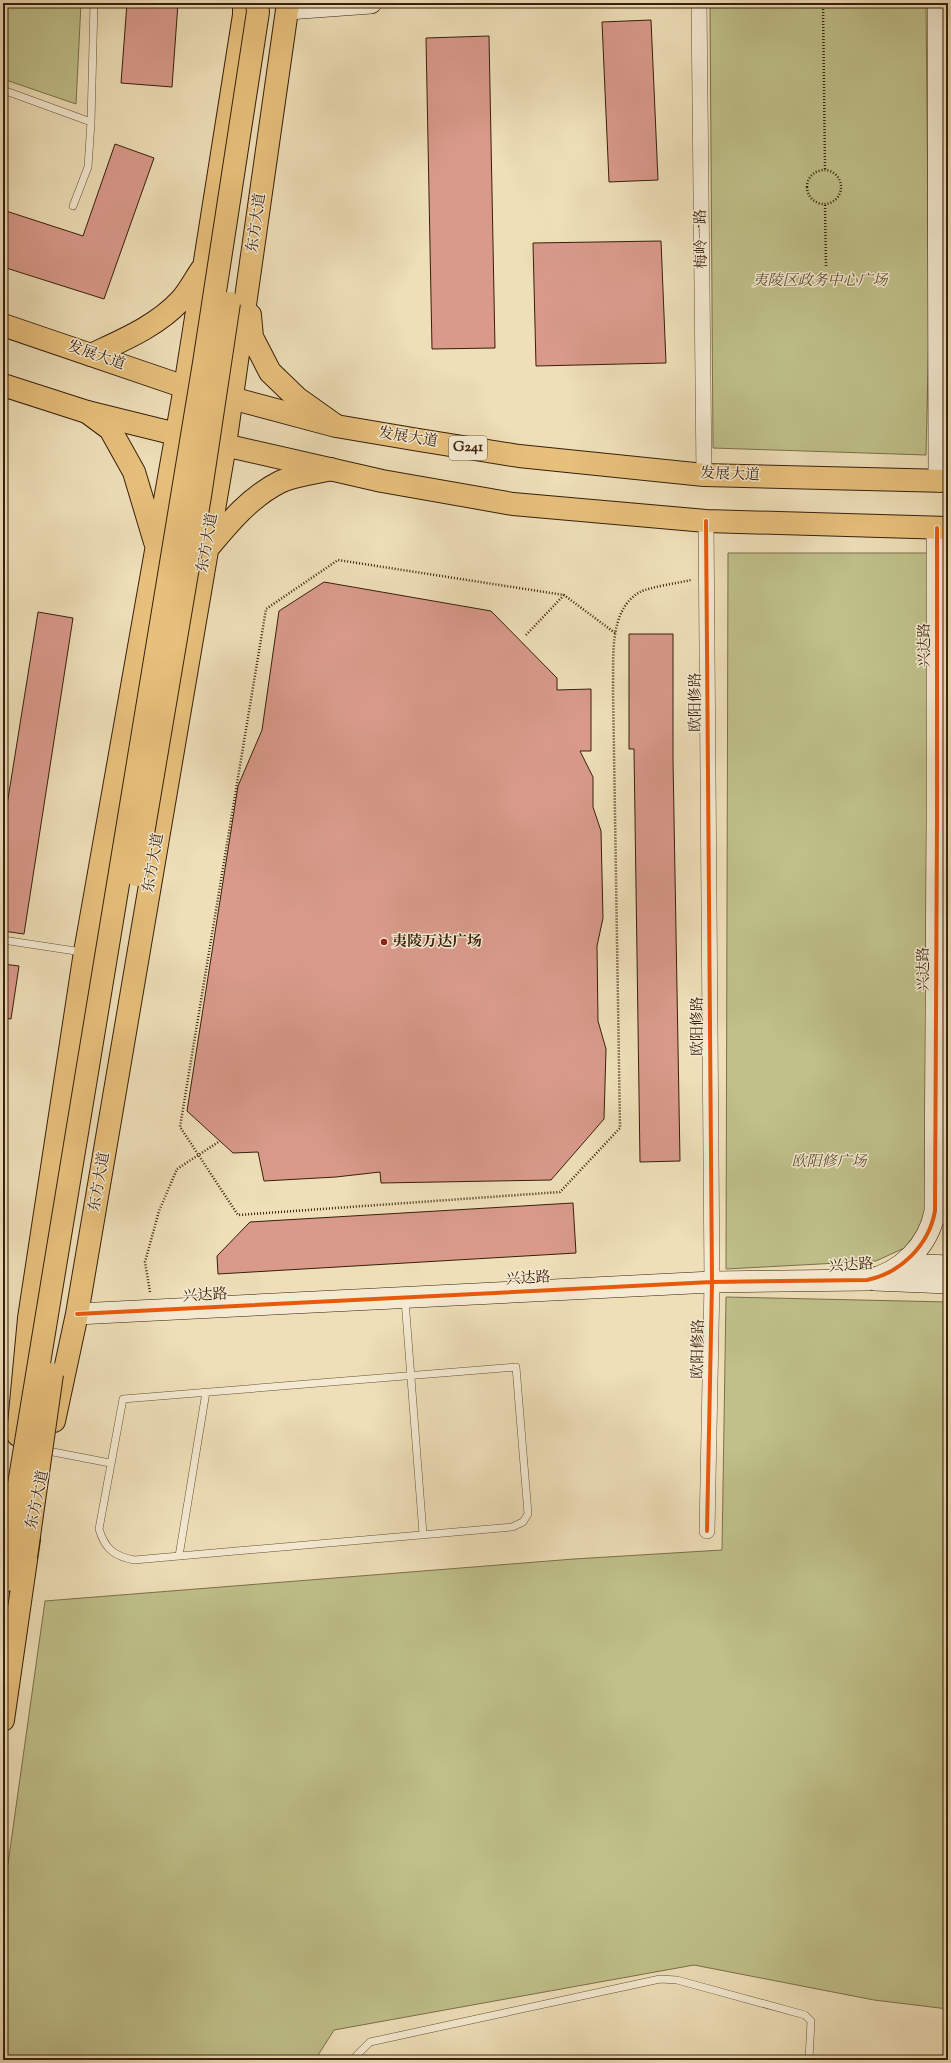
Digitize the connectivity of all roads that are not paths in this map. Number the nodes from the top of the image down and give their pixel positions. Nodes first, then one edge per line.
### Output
1 (94, 3) edge
2 (244, 3) edge
3 (257, 3) edge
4 (371, 3) edge
5 (699, 3) edge
6 (938, 3) edge
7 (282, 5) edge
8 (3, 90) edge
9 (91, 122) junction
10 (944, 198) edge
11 (74, 206) dead end
12 (206, 263) junction
13 (248, 285) junction
14 (3, 325) edge
15 (91, 354) junction
16 (3, 385) edge
17 (185, 387) junction
18 (231, 398) junction
19 (86, 412) junction
20 (336, 426) junction
21 (176, 434) junction
22 (225, 445) junction
23 (331, 469) junction
24 (704, 475) junction
25 (944, 481) edge
26 (706, 521) junction
27 (942, 528) edge
28 (156, 547) junction
29 (207, 549) junction
30 (943, 819) edge
31 (3, 940) edge
32 (84, 952) junction
33 (902, 1264) junction
34 (948, 1266) edge
35 (867, 1280) junction
36 (712, 1282) junction
37 (948, 1283) edge
38 (405, 1298) junction
39 (77, 1314) junction
40 (411, 1376) junction
41 (206, 1392) junction
42 (48, 1451) junction
43 (110, 1464) junction
44 (707, 1530) dead end
45 (423, 1534) dead end
46 (179, 1556) junction
47 (16, 1557) junction
48 (3, 1582) edge
49 (3, 1720) edge
50 (948, 2054) edge
51 (352, 2060) edge
52 (809, 2060) edge
53 (942, 2060) edge

1 - 9 lane
2 - 12 main road, 东方大道
3 - 47 main road, bridge
4 - 7 street
5 - 24 street, 梅岭一路
6 - 10 street
7 - 13 main road, 东方大道
7 - 47 main road, bridge
8 - 9 lane
9 - 11 lane
10 - 25 street
12 - 15 main road
12 - 17 main road, 东方大道
13 - 18 main road, 东方大道
13 - 20 main road
14 - 15 main road, 发展大道 / G241
15 - 17 main road, 发展大道 / G241
16 - 19 main road
17 - 18 main road, 发展大道 / G241
17 - 21 main road, 东方大道
18 - 20 main road, 发展大道 / G241
18 - 22 main road, 东方大道
19 - 21 main road
19 - 28 main road
20 - 24 main road, 发展大道 / G241
21 - 22 main road
21 - 28 main road, 东方大道
22 - 23 main road
22 - 29 main road, 东方大道
23 - 26 main road
23 - 29 main road
24 - 25 main road, 发展大道 / G241
26 - 27 main road
26 - 36 street, 欧阳修路
27 - 30 street, 兴达路
28 - 32 main road, 东方大道
29 - 39 main road, 东方大道
30 - 33 street, 兴达路
31 - 32 lane
32 - 47 main road, 东方大道
33 - 34 street
33 - 35 street, 兴达路
35 - 36 street, 兴达路
35 - 37 street
36 - 38 street, 兴达路
36 - 44 street, 欧阳修路
38 - 39 street, 兴达路
38 - 40 lane
39 - 42 main road, 东方大道
40 - 41 lane
40 - 45 lane
40 - 46 lane
41 - 43 lane
41 - 46 lane
42 - 43 lane
42 - 47 main road, 东方大道
43 - 46 lane
47 - 48 main road, 东方大道
47 - 49 main road, 东方大道
50 - 53 lane
51 - 52 lane

